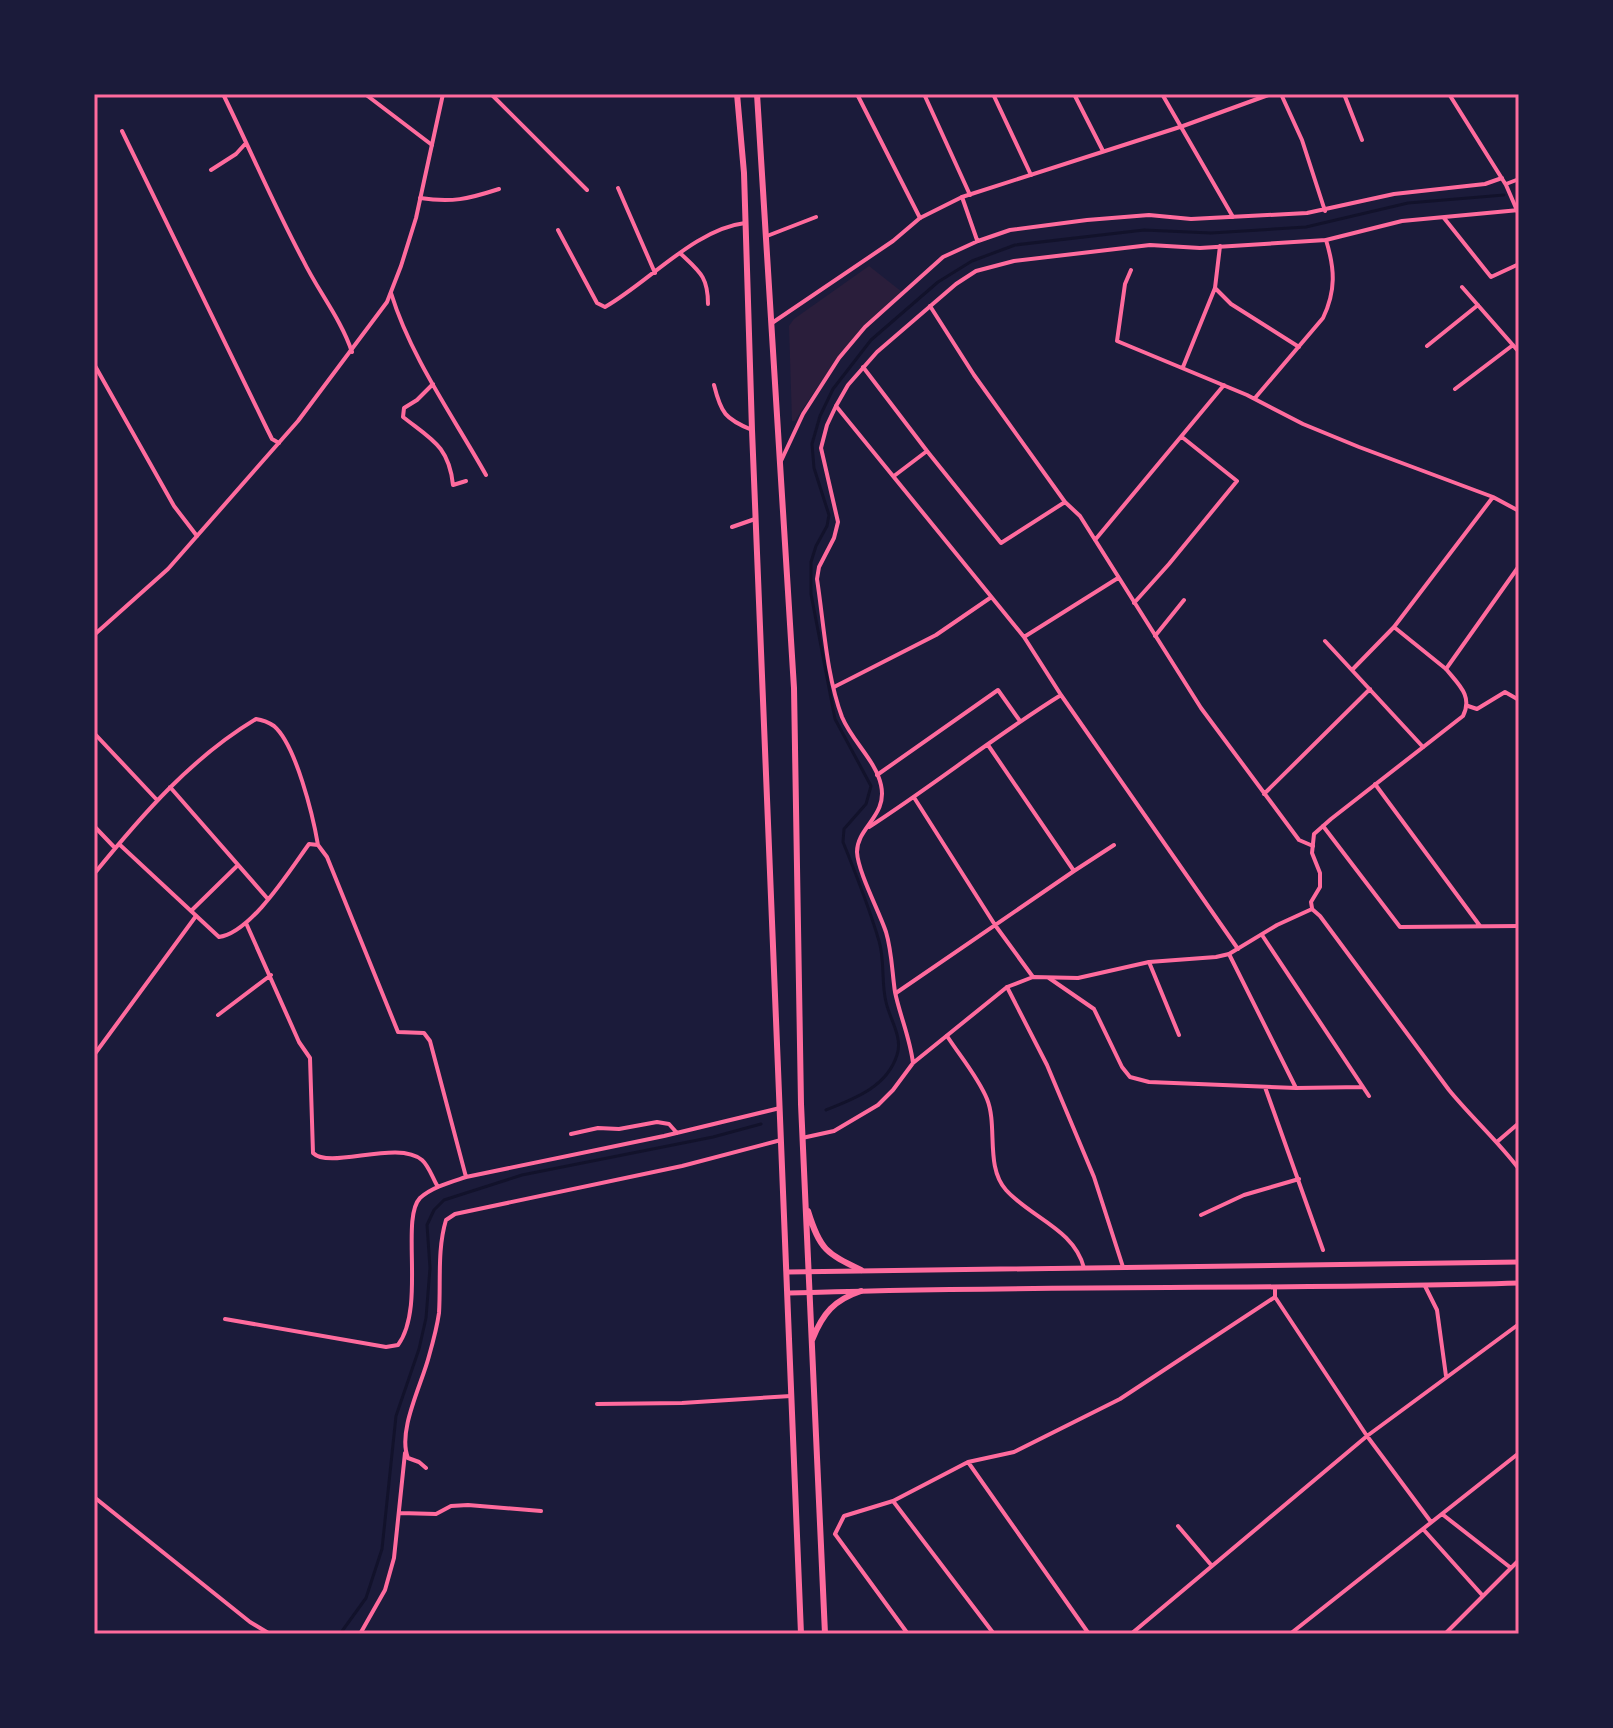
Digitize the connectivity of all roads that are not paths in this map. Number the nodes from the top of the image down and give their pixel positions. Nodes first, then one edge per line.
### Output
1 (223, 94) edge
2 (365, 94) edge
3 (443, 94) edge
4 (491, 94) edge
5 (737, 94) edge
6 (757, 94) edge
7 (857, 94) edge
8 (924, 94) edge
9 (993, 94) edge
10 (1074, 94) edge
11 (1162, 94) edge
12 (1271, 94) edge
13 (1281, 94) edge
14 (1344, 94) edge
15 (1449, 94) edge
16 (1183, 126) junction
17 (122, 131) dead end
18 (1362, 140) dead end
19 (246, 143) junction
20 (432, 145) junction
21 (1103, 151) junction
22 (211, 170) dead end
23 (1031, 175) junction
24 (1502, 178) junction
25 (1519, 179) edge
26 (1506, 185) junction
27 (618, 188) dead end
28 (499, 189) dead end
29 (587, 190) dead end
30 (970, 195) junction
31 (962, 197) junction
32 (420, 198) junction
33 (1325, 211) junction
34 (1518, 212) edge
35 (816, 217) dead end
36 (1233, 217) junction
37 (920, 218) junction
38 (1444, 218) junction
39 (745, 223) junction
40 (558, 230) dead end
41 (767, 236) junction
42 (1326, 240) junction
43 (978, 241) junction
44 (1220, 246) junction
45 (681, 254) junction
46 (1519, 264) edge
47 (1131, 270) dead end
48 (655, 273) junction
49 (1462, 287) dead end
50 (1215, 288) junction
51 (391, 293) junction
52 (708, 304) dead end
53 (1478, 305) junction
54 (930, 306) junction
55 (772, 323) junction
56 (1513, 345) junction
57 (1427, 346) dead end
58 (1299, 347) junction
59 (352, 352) junction
60 (1519, 352) edge
61 (94, 364) edge
62 (863, 367) junction
63 (1183, 367) junction
64 (96, 373) edge
65 (433, 384) junction
66 (714, 385) dead end
67 (1224, 385) junction
68 (1455, 389) dead end
69 (1254, 399) junction
70 (836, 406) junction
71 (752, 430) junction
72 (1182, 437) junction
73 (279, 443) junction
74 (927, 451) junction
75 (781, 462) junction
76 (486, 475) dead end
77 (894, 476) junction
78 (466, 481) dead end
79 (1493, 497) junction
80 (1065, 502) junction
81 (1518, 508) edge
82 (755, 519) junction
83 (732, 527) dead end
84 (197, 536) junction
85 (1095, 540) junction
86 (1519, 566) edge
87 (1118, 578) junction
88 (990, 598) junction
89 (1184, 600) dead end
90 (1134, 603) junction
91 (1394, 627) junction
92 (94, 635) edge
93 (1155, 636) junction
94 (1024, 637) junction
95 (1325, 641) dead end
96 (1446, 669) junction
97 (1352, 670) junction
98 (834, 687) junction
99 (1370, 689) junction
100 (1061, 695) junction
101 (1519, 700) edge
102 (1468, 706) junction
103 (1020, 721) junction
104 (94, 733) edge
105 (988, 745) junction
106 (1423, 747) junction
107 (877, 775) junction
108 (1375, 784) junction
109 (170, 787) junction
110 (1264, 794) junction
111 (914, 798) junction
112 (157, 800) junction
113 (94, 826) edge
114 (1323, 826) junction
115 (869, 827) junction
116 (318, 845) junction
117 (1114, 845) dead end
118 (117, 846) junction
119 (1313, 846) junction
120 (238, 865) junction
121 (1074, 871) junction
122 (94, 874) edge
123 (267, 898) junction
124 (1312, 909) junction
125 (191, 911) junction
126 (196, 916) junction
127 (246, 923) junction
128 (995, 925) junction
129 (1480, 926) junction
130 (1519, 926) edge
131 (1262, 935) junction
132 (1238, 949) junction
133 (1229, 954) junction
134 (1149, 962) junction
135 (271, 975) junction
136 (1033, 977) junction
137 (1047, 977) junction
138 (1007, 987) junction
139 (896, 993) junction
140 (218, 1015) dead end
141 (947, 1035) junction
142 (1179, 1035) dead end
143 (94, 1055) edge
144 (913, 1063) junction
145 (1265, 1087) junction
146 (1363, 1087) junction
147 (1296, 1088) junction
148 (1369, 1096) dead end
149 (780, 1108) junction
150 (1519, 1123) edge
151 (677, 1133) junction
152 (571, 1134) dead end
153 (802, 1138) junction
154 (781, 1140) junction
155 (1498, 1141) junction
156 (1519, 1169) edge
157 (466, 1177) junction
158 (1299, 1179) junction
159 (438, 1187) junction
160 (805, 1202) junction
161 (1201, 1215) dead end
162 (1323, 1250) dead end
163 (1519, 1262) edge
164 (1123, 1267) junction
165 (1084, 1268) junction
166 (861, 1270) junction
167 (788, 1272) junction
168 (809, 1272) junction
169 (1519, 1283) edge
170 (1425, 1286) junction
171 (1275, 1289) junction
172 (861, 1291) junction
173 (809, 1292) junction
174 (789, 1293) junction
175 (1275, 1297) junction
176 (225, 1319) dead end
177 (1519, 1324) edge
178 (811, 1343) junction
179 (1446, 1376) junction
180 (793, 1396) junction
181 (597, 1404) dead end
182 (1367, 1436) junction
183 (405, 1450) junction
184 (1519, 1453) edge
185 (968, 1462) junction
186 (426, 1468) dead end
187 (94, 1497) edge
188 (893, 1501) junction
189 (541, 1511) dead end
190 (400, 1513) junction
191 (1442, 1514) junction
192 (1431, 1523) junction
193 (1178, 1526) dead end
194 (1423, 1529) junction
195 (821, 1533) junction
196 (835, 1534) junction
197 (1519, 1560) edge
198 (1212, 1566) junction
199 (1511, 1568) junction
200 (1483, 1596) junction
201 (270, 1634) edge
202 (360, 1634) edge
203 (801, 1634) edge
204 (825, 1634) edge
205 (908, 1634) edge
206 (994, 1634) edge
207 (1089, 1634) edge
208 (1131, 1634) edge
209 (1290, 1634) edge
210 (1445, 1634) edge

1 - 19 street
2 - 20 street
3 - 20 street
4 - 29 street
5 - 39 highway
6 - 41 highway
7 - 37 street
8 - 30 street
9 - 23 street
10 - 21 street
11 - 16 street
12 - 16 street
13 - 33 street
14 - 18 street
15 - 24 street
16 - 21 street
16 - 36 street
17 - 73 street
19 - 22 street
19 - 59 street
20 - 32 street
21 - 23 street
23 - 30 street
24 - 26 street
24 - 33 street
25 - 26 street
26 - 34 street
27 - 48 street
28 - 32 street
30 - 31 street
31 - 37 street
31 - 43 street
32 - 51 street
33 - 36 street
34 - 38 street
35 - 41 street
36 - 43 street
37 - 55 street
38 - 42 street
38 - 46 street
39 - 45 street
39 - 71 highway
40 - 48 street
41 - 55 highway
42 - 44 street
42 - 58 street
43 - 75 street
44 - 50 street
44 - 54 street
45 - 48 street
45 - 52 street
47 - 63 street
49 - 53 street
50 - 58 street
50 - 63 street
51 - 59 street
51 - 65 street
53 - 56 street
53 - 57 street
54 - 62 street
54 - 80 street
55 - 75 highway
56 - 60 street
56 - 68 street
58 - 69 street
59 - 73 street
61 - 64 street
62 - 70 street
62 - 74 street
63 - 67 street
64 - 84 street
65 - 76 street
65 - 78 street
66 - 71 street
67 - 69 street
67 - 72 street
69 - 79 street
70 - 77 street
70 - 98 street
71 - 82 highway
72 - 85 street
72 - 90 street
73 - 84 street
74 - 77 street
74 - 80 street
75 - 153 highway
77 - 88 street
79 - 81 street
79 - 91 street
80 - 85 street
82 - 83 street
82 - 149 highway
84 - 92 street
85 - 87 street
86 - 96 street
87 - 90 street
87 - 94 street
88 - 94 street
88 - 98 street
89 - 93 street
90 - 93 street
91 - 96 street
91 - 97 street
93 - 110 street
94 - 100 street
95 - 97 street
96 - 102 street
97 - 99 street
98 - 107 street
99 - 106 street
99 - 110 street
100 - 103 street
100 - 132 street
101 - 102 street
102 - 106 street
103 - 105 street
103 - 107 street
104 - 112 street
105 - 111 street
105 - 121 street
106 - 108 street
107 - 115 street
108 - 114 street
108 - 129 street
109 - 112 street
109 - 116 street
109 - 120 street
110 - 119 street
111 - 115 street
111 - 128 street
112 - 118 street
113 - 118 street
114 - 119 street
114 - 129 street
115 - 139 street
116 - 123 street
116 - 157 street
117 - 121 street
118 - 122 street
118 - 125 street
119 - 124 street
120 - 123 street
120 - 125 street
121 - 128 street
123 - 127 street
124 - 131 street
124 - 155 street
125 - 126 street
126 - 127 street
126 - 143 street
127 - 135 street
128 - 136 street
128 - 139 street
129 - 130 street
131 - 132 street
131 - 146 street
132 - 133 street
133 - 134 street
133 - 147 street
134 - 137 street
134 - 142 street
135 - 140 street
135 - 159 street
136 - 137 street
136 - 138 street
137 - 145 street
138 - 141 street
138 - 164 street
139 - 144 street
141 - 144 street
141 - 165 street
144 - 153 street
145 - 147 street
145 - 158 street
146 - 147 street
146 - 148 street
149 - 151 street
149 - 154 highway
150 - 155 street
151 - 152 street
151 - 157 street
153 - 160 highway
154 - 167 highway
154 - 183 street
155 - 156 street
157 - 159 street
158 - 161 street
158 - 162 street
159 - 176 street
160 - 166 highway
160 - 168 highway
163 - 164 main road
164 - 165 main road
165 - 166 main road
166 - 168 main road
167 - 168 main road
167 - 174 highway
168 - 173 highway
169 - 170 main road
170 - 171 main road
170 - 179 street
171 - 172 main road
171 - 175 street
172 - 173 main road
172 - 178 highway
173 - 174 main road
173 - 178 highway
174 - 180 highway
175 - 182 street
175 - 185 street
177 - 179 street
178 - 195 highway
179 - 182 street
180 - 181 street
180 - 203 highway
182 - 192 street
182 - 198 street
183 - 186 street
183 - 190 street
184 - 191 street
185 - 188 street
185 - 207 street
187 - 201 street
188 - 196 street
188 - 206 street
189 - 190 street
190 - 202 street
191 - 192 street
191 - 199 street
192 - 194 street
193 - 198 street
194 - 200 street
194 - 209 street
195 - 196 street
195 - 204 highway
196 - 205 street
197 - 199 street
198 - 208 street
199 - 200 street
200 - 210 street

